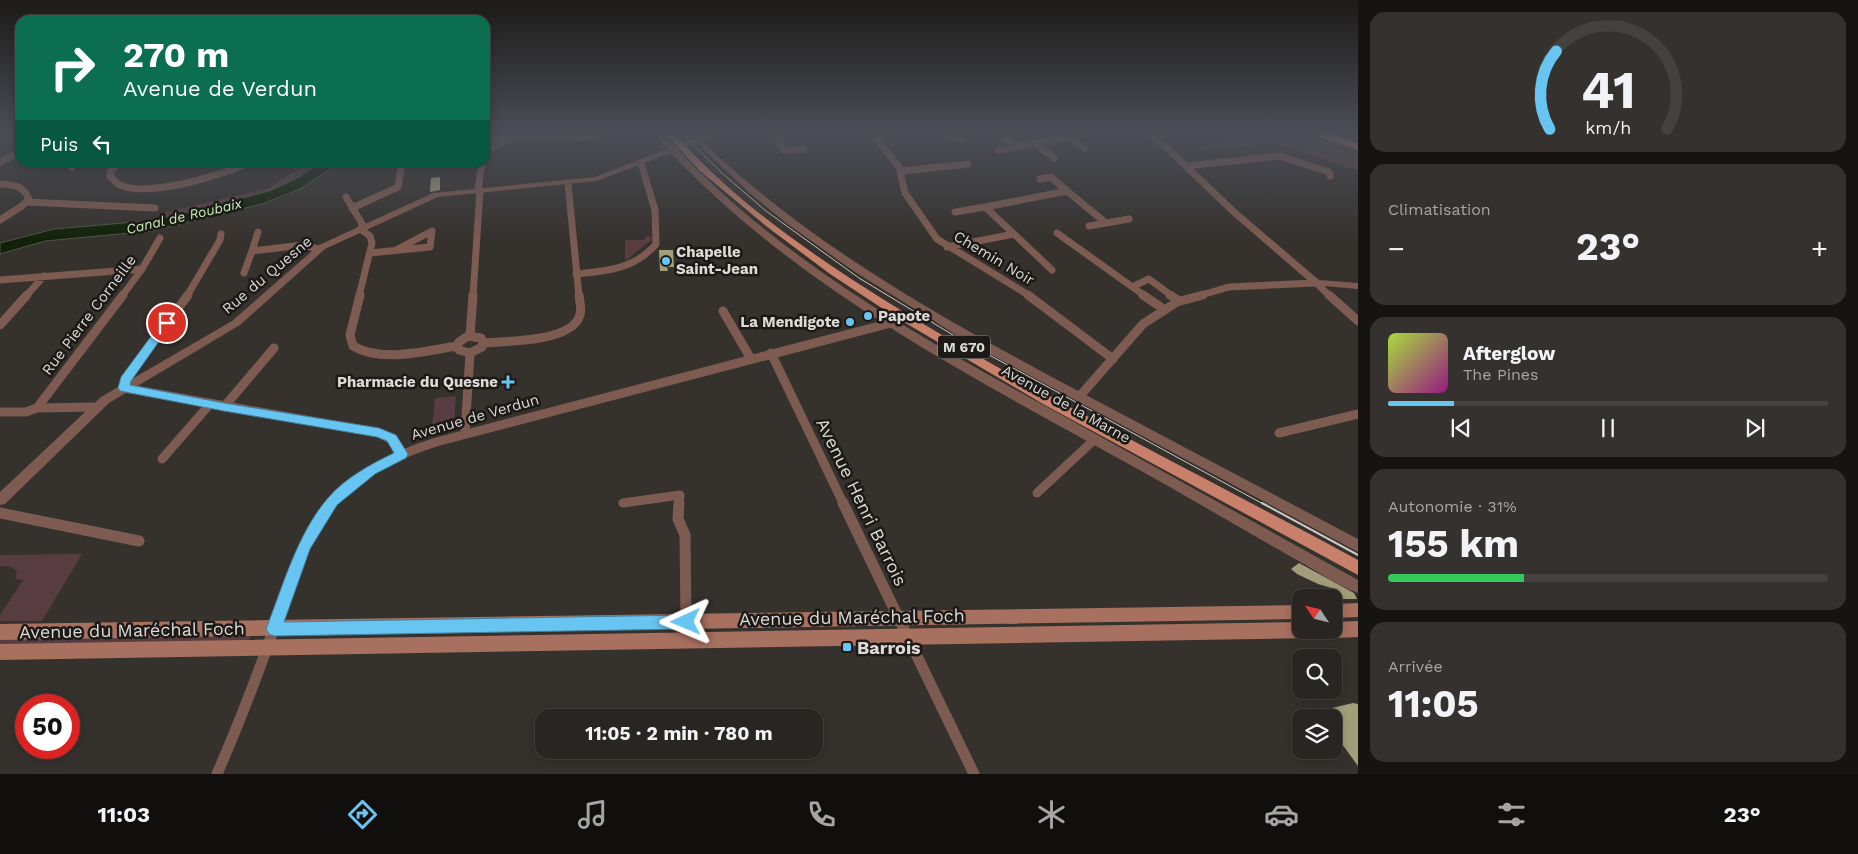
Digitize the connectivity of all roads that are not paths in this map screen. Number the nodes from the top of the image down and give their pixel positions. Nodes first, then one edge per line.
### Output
1 (113, 170) edge
2 (234, 170) edge
3 (401, 170) edge
4 (481, 170) edge
5 (623, 170) edge
6 (643, 170) edge
7 (701, 170) edge
8 (713, 170) edge
9 (713, 170) edge
10 (723, 170) edge
11 (912, 170) edge
12 (1190, 170) edge
13 (1324, 170) edge
14 (901, 171) joint
15 (1330, 176) dead end
16 (1040, 179) dead end
17 (568, 183) junction
18 (0, 184) edge
19 (479, 190) junction
20 (1067, 191) junction
21 (346, 198) dead end
22 (27, 202) junction
23 (985, 207) junction
24 (155, 208) dead end
25 (352, 208) junction
26 (955, 212) dead end
27 (1129, 219) dead end
28 (0, 220) edge
29 (1106, 223) junction
30 (1089, 226) dead end
31 (362, 228) junction
32 (258, 232) dead end
33 (1057, 233) dead end
34 (221, 234) dead end
35 (1014, 234) junction
36 (160, 238) dead end
37 (947, 247) junction
38 (318, 249) junction
39 (396, 250) junction
40 (252, 251) junction
41 (370, 254) junction
42 (142, 268) junction
43 (1052, 270) dead end
44 (244, 273) dead end
45 (576, 274) junction
46 (44, 276) junction
47 (0, 280) edge
48 (1316, 283) junction
49 (1136, 285) dead end
50 (1358, 286) edge
51 (1179, 301) junction
52 (1165, 310) junction
53 (723, 312) dead end
54 (1358, 321) edge
55 (891, 322) junction
56 (0, 325) edge
57 (470, 336) junction
58 (483, 343) junction
59 (458, 346) junction
60 (274, 348) dead end
61 (470, 353) junction
62 (771, 353) junction
63 (751, 358) junction
64 (1112, 358) junction
65 (124, 388) junction
66 (1079, 397) junction
67 (210, 404) junction
68 (96, 407) junction
69 (224, 407) junction
70 (37, 408) junction
71 (0, 412) edge
72 (1358, 414) edge
73 (465, 433) junction
74 (1279, 433) dead end
75 (1094, 439) junction
76 (402, 454) junction
77 (162, 459) dead end
78 (1037, 493) dead end
79 (1224, 496) junction
80 (0, 500) edge
81 (623, 503) dead end
82 (0, 513) edge
83 (1267, 513) junction
84 (138, 541) dead end
85 (1358, 546) edge
86 (1358, 560) edge
87 (1358, 566) edge
88 (1358, 572) edge
89 (1358, 586) edge
90 (1342, 611) edge
91 (1292, 612) edge
92 (1357, 612) edge
93 (899, 619) junction
94 (686, 622) junction
95 (274, 629) junction
96 (1358, 629) edge
97 (1292, 630) edge
98 (1342, 630) edge
99 (0, 632) edge
100 (907, 636) junction
101 (266, 648) junction
102 (0, 652) edge
103 (217, 774) edge
104 (974, 774) edge

1 - 2 street
3 - 25 street
4 - 19 street
5 - 17 street, Rue du Quesne
6 - 45 street
7 - 55 street, Avenue de la Marne
8 - 79 main road, Avenue de la Marne / M 670
9 - 83 main road, Avenue de la Marne / M 670
10 - 66 street, Avenue de la Marne
11 - 14 street
12 - 48 street
13 - 15 street
14 - 37 street, Chemin Noir
16 - 20 street
17 - 19 street, Rue du Quesne
17 - 45 street
18 - 22 street
19 - 31 street, Rue du Quesne
19 - 57 street
20 - 23 street
20 - 29 street
21 - 25 street
22 - 24 street
22 - 28 street
23 - 26 street
23 - 35 street
25 - 31 street
27 - 29 street
29 - 30 street
31 - 38 street, Rue du Quesne
31 - 41 street
32 - 40 street
33 - 52 street
34 - 65 street
35 - 37 street
35 - 43 street
36 - 42 street, Rue Pierre Corneille
37 - 64 street, Chemin Noir
38 - 40 street
38 - 65 street, Rue du Quesne
39 - 39 street
39 - 41 street
40 - 44 street
41 - 59 street
42 - 46 street
42 - 70 street, Rue Pierre Corneille
45 - 58 street
46 - 47 street
46 - 56 street
48 - 50 street
48 - 51 street
48 - 54 street
49 - 51 street
51 - 52 street
52 - 64 street
53 - 63 street
55 - 62 street, Avenue de Verdun
55 - 75 street, Avenue de la Marne
57 - 58 street
57 - 59 street
58 - 61 street
59 - 61 street
60 - 69 street
61 - 73 street
62 - 63 street, Avenue de Verdun
62 - 93 street, Avenue Henri Barrois
63 - 73 street, Avenue de Verdun
64 - 66 street
65 - 67 street
65 - 68 street, Rue du Quesne
66 - 85 street, Avenue de la Marne
67 - 69 street
67 - 77 street
68 - 70 street
68 - 80 street, Rue du Quesne
69 - 76 street
70 - 71 street
72 - 74 street
73 - 76 street, Avenue de Verdun
75 - 78 street
75 - 89 street, Avenue de la Marne
76 - 95 street, Avenue de Verdun
79 - 87 main road, Avenue de la Marne / M 670
79 - 88 main road
81 - 94 street
82 - 84 street
83 - 86 main road
83 - 87 main road, Avenue de la Marne / M 670
90 - 92 main road
91 - 93 main road, Avenue du Maréchal Foch
93 - 94 main road, Avenue du Maréchal Foch
93 - 100 street, Avenue Henri Barrois
94 - 95 main road, Avenue du Maréchal Foch
95 - 99 main road, Avenue du Maréchal Foch
95 - 101 street, Avenue de Verdun
96 - 98 main road
97 - 100 main road, Avenue du Maréchal Foch
100 - 101 main road, Avenue du Maréchal Foch
100 - 104 street, Avenue Henri Barrois
101 - 102 main road, Avenue du Maréchal Foch
101 - 103 street, Avenue de Verdun

